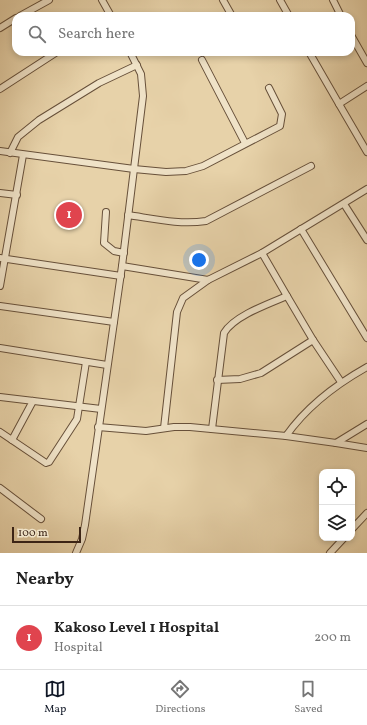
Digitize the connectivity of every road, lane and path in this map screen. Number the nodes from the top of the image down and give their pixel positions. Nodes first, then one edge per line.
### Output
1 (49, 0) edge
2 (102, 0) edge
3 (223, 0) edge
4 (280, 0) edge
5 (333, 0) edge
6 (27, 12) edge
7 (108, 12) edge
8 (230, 12) edge
9 (287, 12) edge
10 (339, 12) edge
11 (12, 20) edge
12 (0, 28) edge
13 (355, 42) edge
14 (51, 56) edge
15 (132, 56) edge
16 (311, 56) edge
17 (202, 60) dead end
18 (367, 63) edge
19 (137, 65) junction
20 (367, 86) edge
21 (0, 88) edge
22 (269, 88) dead end
23 (338, 104) junction
24 (245, 144) junction
25 (0, 151) edge
26 (367, 152) edge
27 (10, 153) junction
28 (23, 155) junction
29 (311, 166) dead end
30 (134, 169) junction
31 (367, 189) edge
32 (0, 193) edge
33 (17, 195) junction
34 (344, 204) junction
35 (106, 212) dead end
36 (128, 215) junction
37 (301, 229) junction
38 (367, 240) edge
39 (124, 253) junction
40 (262, 253) junction
41 (2, 258) edge
42 (122, 266) junction
43 (121, 276) junction
44 (208, 280) junction
45 (0, 286) edge
46 (287, 296) junction
47 (0, 306) edge
48 (114, 322) junction
49 (367, 338) edge
50 (313, 340) junction
51 (0, 348) edge
52 (86, 362) junction
53 (107, 365) junction
54 (367, 367) edge
55 (217, 380) junction
56 (341, 382) junction
57 (0, 397) edge
58 (33, 401) junction
59 (80, 406) junction
60 (101, 409) junction
61 (367, 424) edge
62 (98, 427) junction
63 (164, 428) junction
64 (212, 429) junction
65 (0, 432) edge
66 (286, 436) junction
67 (12, 440) junction
68 (336, 443) junction
69 (367, 448) edge
70 (0, 488) edge
71 (367, 513) edge
72 (41, 519) dead end
73 (355, 526) edge
74 (341, 541) edge
75 (76, 553) edge
76 (330, 553) edge

1 - 6 street
2 - 7 street
3 - 8 street
4 - 9 street
5 - 10 street
11 - 12 street
13 - 18 street
14 - 21 street
15 - 19 street
16 - 23 street
17 - 24 street
19 - 27 street
19 - 30 street
20 - 23 street
22 - 24 street
23 - 26 street
24 - 30 street
25 - 27 street
27 - 28 street
28 - 30 street
28 - 33 street
29 - 36 street
30 - 36 street
31 - 34 street
32 - 33 street
33 - 41 street
34 - 37 street
34 - 38 street
35 - 39 street
36 - 39 street
37 - 40 street
37 - 49 street
39 - 42 street
40 - 44 street
40 - 46 street
41 - 43 street
41 - 45 street
42 - 43 street
42 - 44 street
43 - 48 street
44 - 63 street
46 - 50 street
46 - 55 street
47 - 48 street
48 - 53 street
50 - 55 street
50 - 56 street
51 - 52 street
52 - 53 street
52 - 59 street
53 - 60 street
54 - 56 street
55 - 64 street
56 - 66 street
57 - 58 street
58 - 59 street
58 - 67 street
59 - 60 street
59 - 67 street
60 - 62 street
61 - 68 street
62 - 63 street
62 - 75 street
63 - 64 street
64 - 66 street
65 - 67 street
66 - 68 street
68 - 69 street
70 - 72 street
71 - 73 street
74 - 76 street

